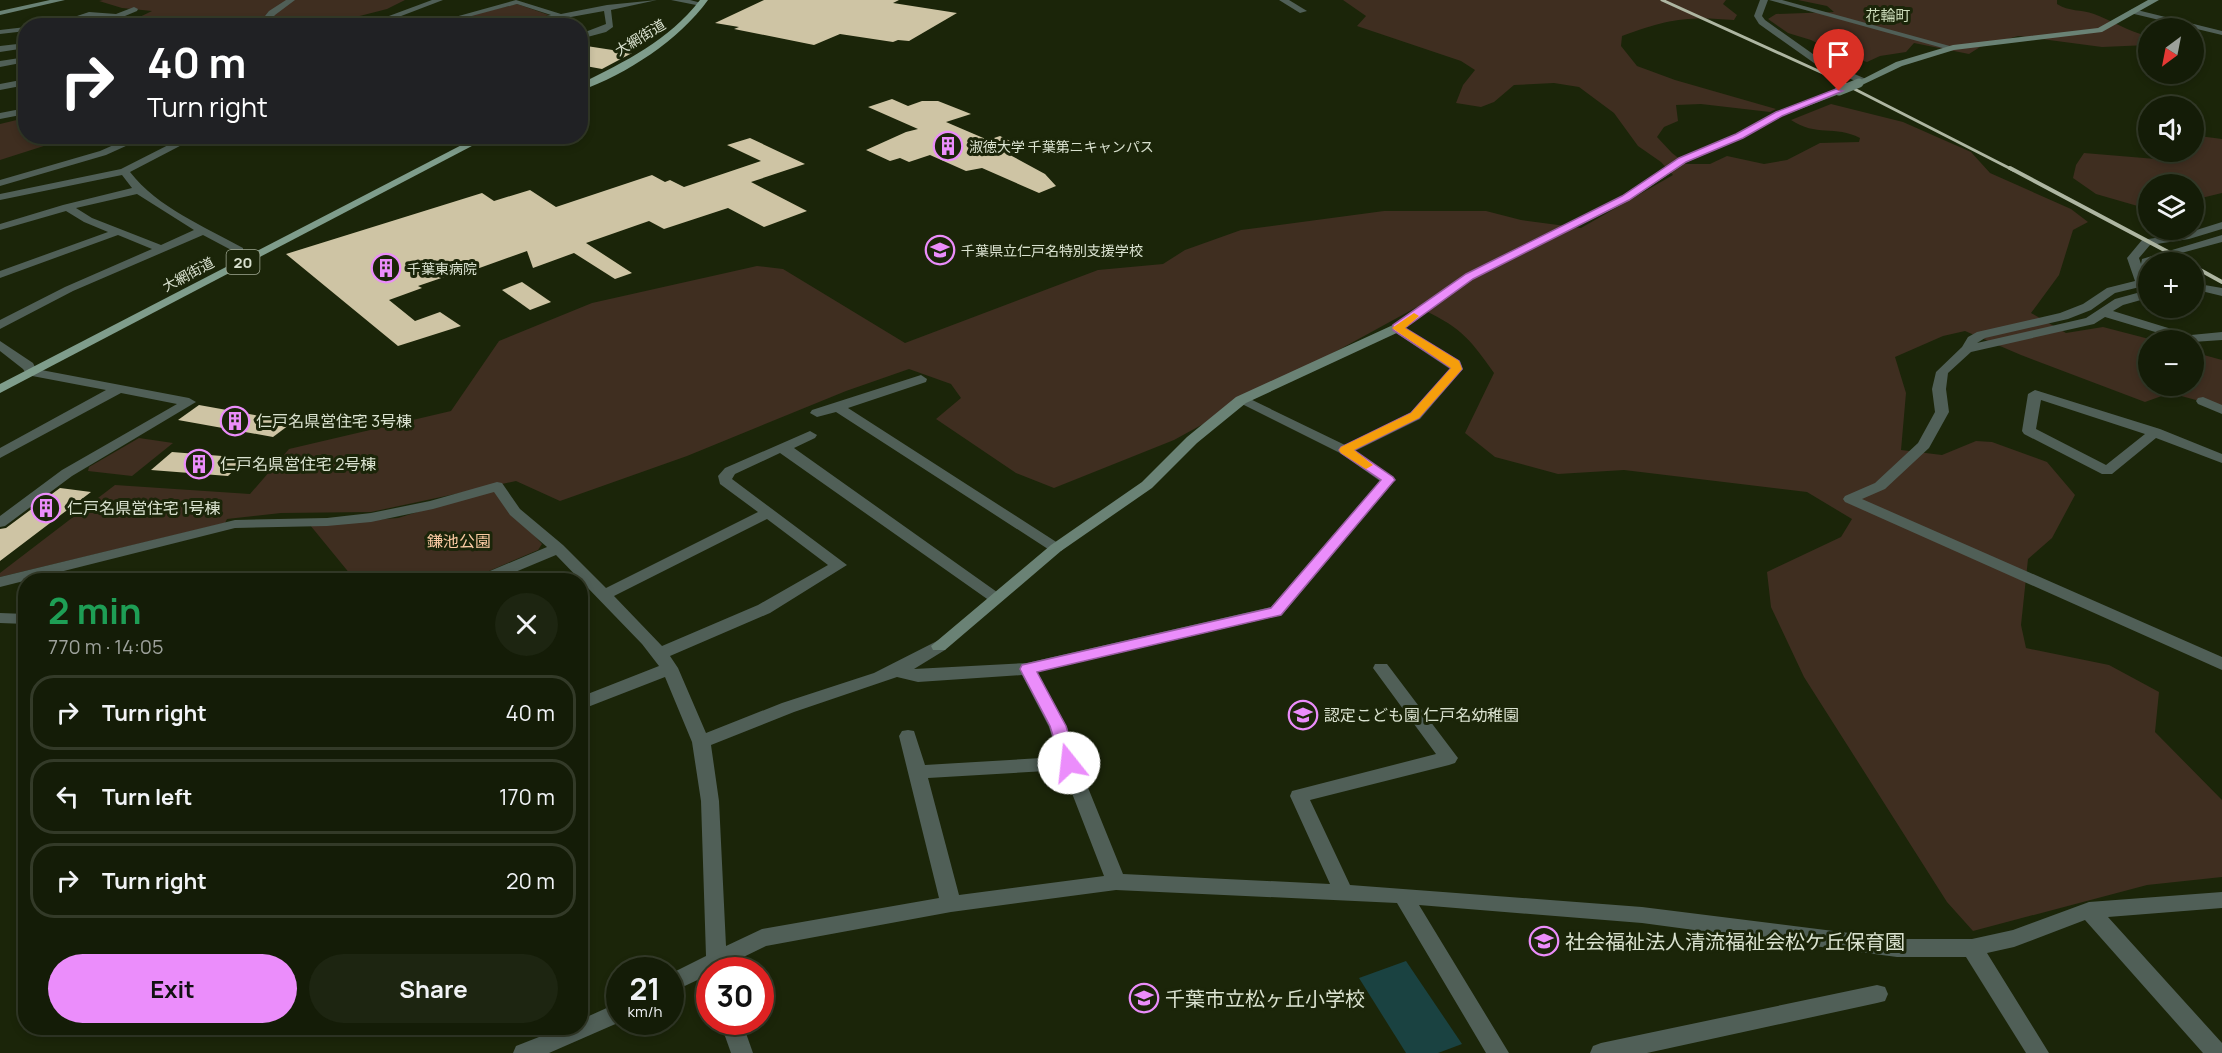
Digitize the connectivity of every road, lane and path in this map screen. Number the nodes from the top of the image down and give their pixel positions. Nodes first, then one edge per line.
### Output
1 (61, 0) edge
2 (291, 0) edge
3 (440, 0) edge
4 (600, 0) edge
5 (653, 0) edge
6 (675, 0) edge
7 (1283, 0) edge
8 (1764, 0) edge
9 (1773, 0) edge
10 (2155, 0) edge
11 (703, 2) edge
12 (2126, 2) dead end
13 (610, 7) junction
14 (134, 9) dead end
15 (2134, 10) junction
16 (1303, 11) dead end
17 (0, 13) edge
18 (558, 15) junction
19 (118, 16) junction
20 (76, 18) edge
21 (113, 18) edge
22 (268, 18) edge
23 (389, 18) edge
24 (453, 18) edge
25 (543, 18) edge
26 (18, 30) edge
27 (0, 32) edge
28 (2222, 33) edge
29 (588, 35) edge
30 (18, 46) edge
31 (1953, 48) junction
32 (0, 49) edge
33 (18, 61) edge
34 (0, 64) edge
35 (1861, 82) junction
36 (18, 84) edge
37 (588, 84) edge
38 (0, 87) edge
39 (18, 113) edge
40 (0, 116) edge
41 (125, 144) edge
42 (179, 144) edge
43 (472, 144) edge
44 (124, 171) junction
45 (0, 183) edge
46 (140, 190) junction
47 (0, 197) edge
48 (67, 207) junction
49 (2222, 225) edge
50 (0, 227) edge
51 (204, 230) junction
52 (117, 232) junction
53 (2222, 238) edge
54 (160, 248) junction
55 (239, 250) dead end
56 (2176, 252) edge
57 (2138, 268) edge
58 (0, 275) edge
59 (2138, 284) edge
60 (2204, 288) edge
61 (2222, 292) edge
62 (2138, 297) edge
63 (2103, 312) junction
64 (0, 325) edge
65 (1397, 328) junction
66 (2222, 336) edge
67 (0, 345) edge
68 (1967, 349) junction
69 (32, 372) junction
70 (921, 379) dead end
71 (0, 389) edge
72 (118, 389) junction
73 (1241, 400) junction
74 (2203, 401) dead end
75 (838, 407) junction
76 (2222, 410) edge
77 (817, 413) dead end
78 (2155, 432) junction
79 (810, 435) dead end
80 (783, 448) junction
81 (1345, 450) junction
82 (0, 454) edge
83 (2222, 459) edge
84 (768, 513) junction
85 (0, 523) edge
86 (558, 548) junction
87 (1056, 548) junction
88 (36, 573) edge
89 (500, 573) edge
90 (582, 573) edge
91 (18, 578) edge
92 (588, 579) edge
93 (0, 582) edge
94 (604, 595) junction
95 (996, 597) junction
96 (0, 618) edge
97 (18, 619) edge
98 (665, 661) junction
99 (2222, 664) edge
100 (1381, 668) dead end
101 (1027, 669) junction
102 (898, 672) junction
103 (588, 700) edge
104 (908, 735) dead end
105 (701, 742) junction
106 (1069, 763) junction
107 (917, 772) junction
108 (1116, 882) junction
109 (1344, 892) junction
110 (1403, 895) junction
111 (2222, 900) edge
112 (951, 904) junction
113 (2089, 910) junction
114 (1972, 948) junction
115 (716, 957) edge
116 (731, 957) edge
117 (1877, 994) dead end
118 (606, 1018) edge
119 (588, 1027) edge
120 (568, 1035) edge
121 (736, 1035) edge
122 (524, 1053) edge
123 (742, 1053) edge
124 (1498, 1053) edge
125 (1601, 1053) edge
126 (2038, 1053) edge
127 (2217, 1053) edge

1 - 17 street
2 - 22 street
3 - 23 street
4 - 13 street
5 - 13 street
6 - 11 street
7 - 16 street
8 - 35 street
9 - 31 street
10 - 15 street
11 - 37 main road, 大網街道
12 - 15 street
13 - 18 street
13 - 29 street
14 - 19 street
15 - 28 street
15 - 31 street
18 - 24 street
18 - 25 street
19 - 20 street
19 - 21 street
26 - 27 street
30 - 32 street
31 - 35 street
33 - 34 street
35 - 65 street, bridge
36 - 38 street
39 - 40 street
41 - 45 street
42 - 44 street
43 - 69 main road, 大網街道 / 20
44 - 46 street
44 - 47 street
46 - 48 street
46 - 51 street
48 - 50 street
48 - 52 street
49 - 57 street
51 - 54 street
51 - 55 street
52 - 54 street
52 - 58 street
53 - 56 street
54 - 64 street
59 - 68 street
60 - 61 street
62 - 63 street
63 - 66 street
63 - 68 street
65 - 73 street
65 - 81 street
67 - 69 street
68 - 99 street
69 - 71 main road, 大網街道 / 20
69 - 72 street
70 - 75 street
72 - 82 street
72 - 85 street
73 - 81 street
73 - 87 street
74 - 76 street
75 - 77 street
75 - 87 street
78 - 78 street
78 - 83 street
79 - 80 street
80 - 84 street
80 - 95 street
81 - 101 street
84 - 94 street
84 - 98 street
86 - 88 street
86 - 89 street
86 - 90 street
87 - 95 street
91 - 93 street
92 - 94 street
94 - 98 street
95 - 102 street
96 - 97 street
98 - 103 street
98 - 105 street
100 - 109 street
101 - 102 street
101 - 106 street
102 - 105 street
104 - 107 street
105 - 115 street
106 - 107 street
106 - 108 street
107 - 112 street
108 - 109 street
108 - 112 street
109 - 110 street
110 - 114 street
110 - 124 street
111 - 113 street
112 - 116 street
113 - 114 street
113 - 127 street
114 - 126 street
117 - 125 street
118 - 119 street
120 - 122 street
121 - 123 street

